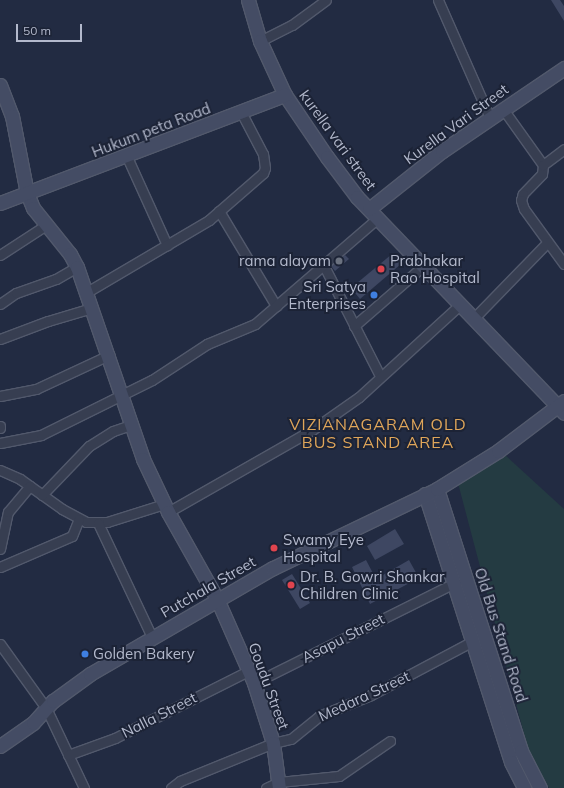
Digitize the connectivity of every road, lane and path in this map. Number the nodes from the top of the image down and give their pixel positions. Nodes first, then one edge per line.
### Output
1 (248, 0) edge
2 (438, 0) edge
3 (323, 1) edge
4 (260, 41) junction
5 (564, 68) edge
6 (0, 85) edge
7 (285, 95) junction
8 (503, 109) junction
9 (241, 112) junction
10 (490, 118) junction
11 (564, 149) edge
12 (127, 157) junction
13 (543, 165) junction
14 (27, 193) junction
15 (1, 200) edge
16 (219, 211) junction
17 (374, 214) junction
18 (46, 225) junction
19 (547, 243) junction
20 (167, 245) junction
21 (0, 255) edge
22 (323, 264) junction
23 (564, 264) edge
24 (423, 266) junction
25 (77, 267) junction
26 (87, 292) junction
27 (0, 304) edge
28 (461, 304) junction
29 (276, 306) junction
30 (92, 308) junction
31 (474, 318) junction
32 (354, 326) junction
33 (0, 339) edge
34 (109, 355) junction
35 (380, 376) junction
36 (0, 396) edge
37 (123, 396) junction
38 (561, 407) edge
39 (133, 424) junction
40 (0, 443) edge
41 (0, 470) edge
42 (30, 486) junction
43 (437, 489) junction
44 (424, 494) junction
45 (42, 495) junction
46 (166, 508) junction
47 (79, 519) junction
48 (98, 523) junction
49 (0, 549) edge
50 (0, 567) edge
51 (455, 583) junction
52 (217, 599) junction
53 (152, 637) junction
54 (473, 641) junction
55 (0, 644) edge
56 (248, 670) junction
57 (254, 683) junction
58 (46, 708) junction
59 (390, 741) dead end
60 (273, 743) junction
61 (0, 746) edge
62 (68, 755) junction
63 (525, 780) edge
64 (279, 785) edge
65 (84, 788) edge
66 (171, 788) edge
67 (266, 788) edge
68 (540, 788) edge

1 - 4 main road, kurella vari street
2 - 10 street
3 - 4 street
4 - 7 main road, kurella vari street
5 - 8 main road, Kurella Vari Street
6 - 14 main road, Goudu Street
7 - 9 main road, Hukum peta Road
7 - 17 main road, kurella vari street
8 - 10 main road, Kurella Vari Street
8 - 13 street
9 - 12 main road, Hukum peta Road
9 - 16 street
10 - 17 main road, Kurella Vari Street
11 - 13 street
12 - 14 main road, Hukum peta Road
12 - 20 street
13 - 19 street
14 - 15 main road, Hukum peta Road
14 - 18 main road, Goudu Street
16 - 20 street
16 - 29 street
17 - 22 street
17 - 24 main road, kurella vari street
18 - 21 street
18 - 25 main road, Goudu Street
19 - 23 street
19 - 31 street
20 - 26 street
22 - 29 street
22 - 32 street
24 - 28 main road, kurella vari street
24 - 32 street
25 - 26 main road, Goudu Street
25 - 27 street
26 - 30 main road, Goudu Street
28 - 31 main road, kurella vari street
28 - 35 street
29 - 37 street
30 - 33 street
30 - 34 main road, Goudu Street
31 - 38 main road, kurella vari street
32 - 35 street
34 - 36 street
34 - 37 main road, Goudu Street
35 - 46 street
37 - 39 main road, Goudu Street
37 - 40 street
38 - 43 main road, Putchala Street
39 - 45 street
39 - 46 main road, Goudu Street
41 - 42 street
42 - 45 street
42 - 49 street
43 - 44 main road, Putchala Street
43 - 63 main road, Old Bus Stand Road
44 - 51 main road, Old Bus Stand Road
44 - 52 main road, Putchala Street
45 - 47 street
46 - 48 street
46 - 52 main road, Goudu Street
47 - 48 street
47 - 50 street
48 - 53 street
51 - 54 main road, Old Bus Stand Road
51 - 57 street, Asapu Street
52 - 53 main road, Putchala Street
52 - 56 main road, Goudu Street
53 - 58 main road, Putchala Street
54 - 60 street, Medara Street
54 - 63 main road, Old Bus Stand Road
55 - 58 street
56 - 57 main road, Goudu Street
56 - 62 street, Nalla Street
57 - 60 main road, Goudu Street
58 - 61 main road, Putchala Street
58 - 62 street
59 - 64 street
60 - 64 main road, Goudu Street
60 - 66 street, Medara Street
62 - 65 street
63 - 68 main road, Old Bus Stand Road
64 - 67 street

